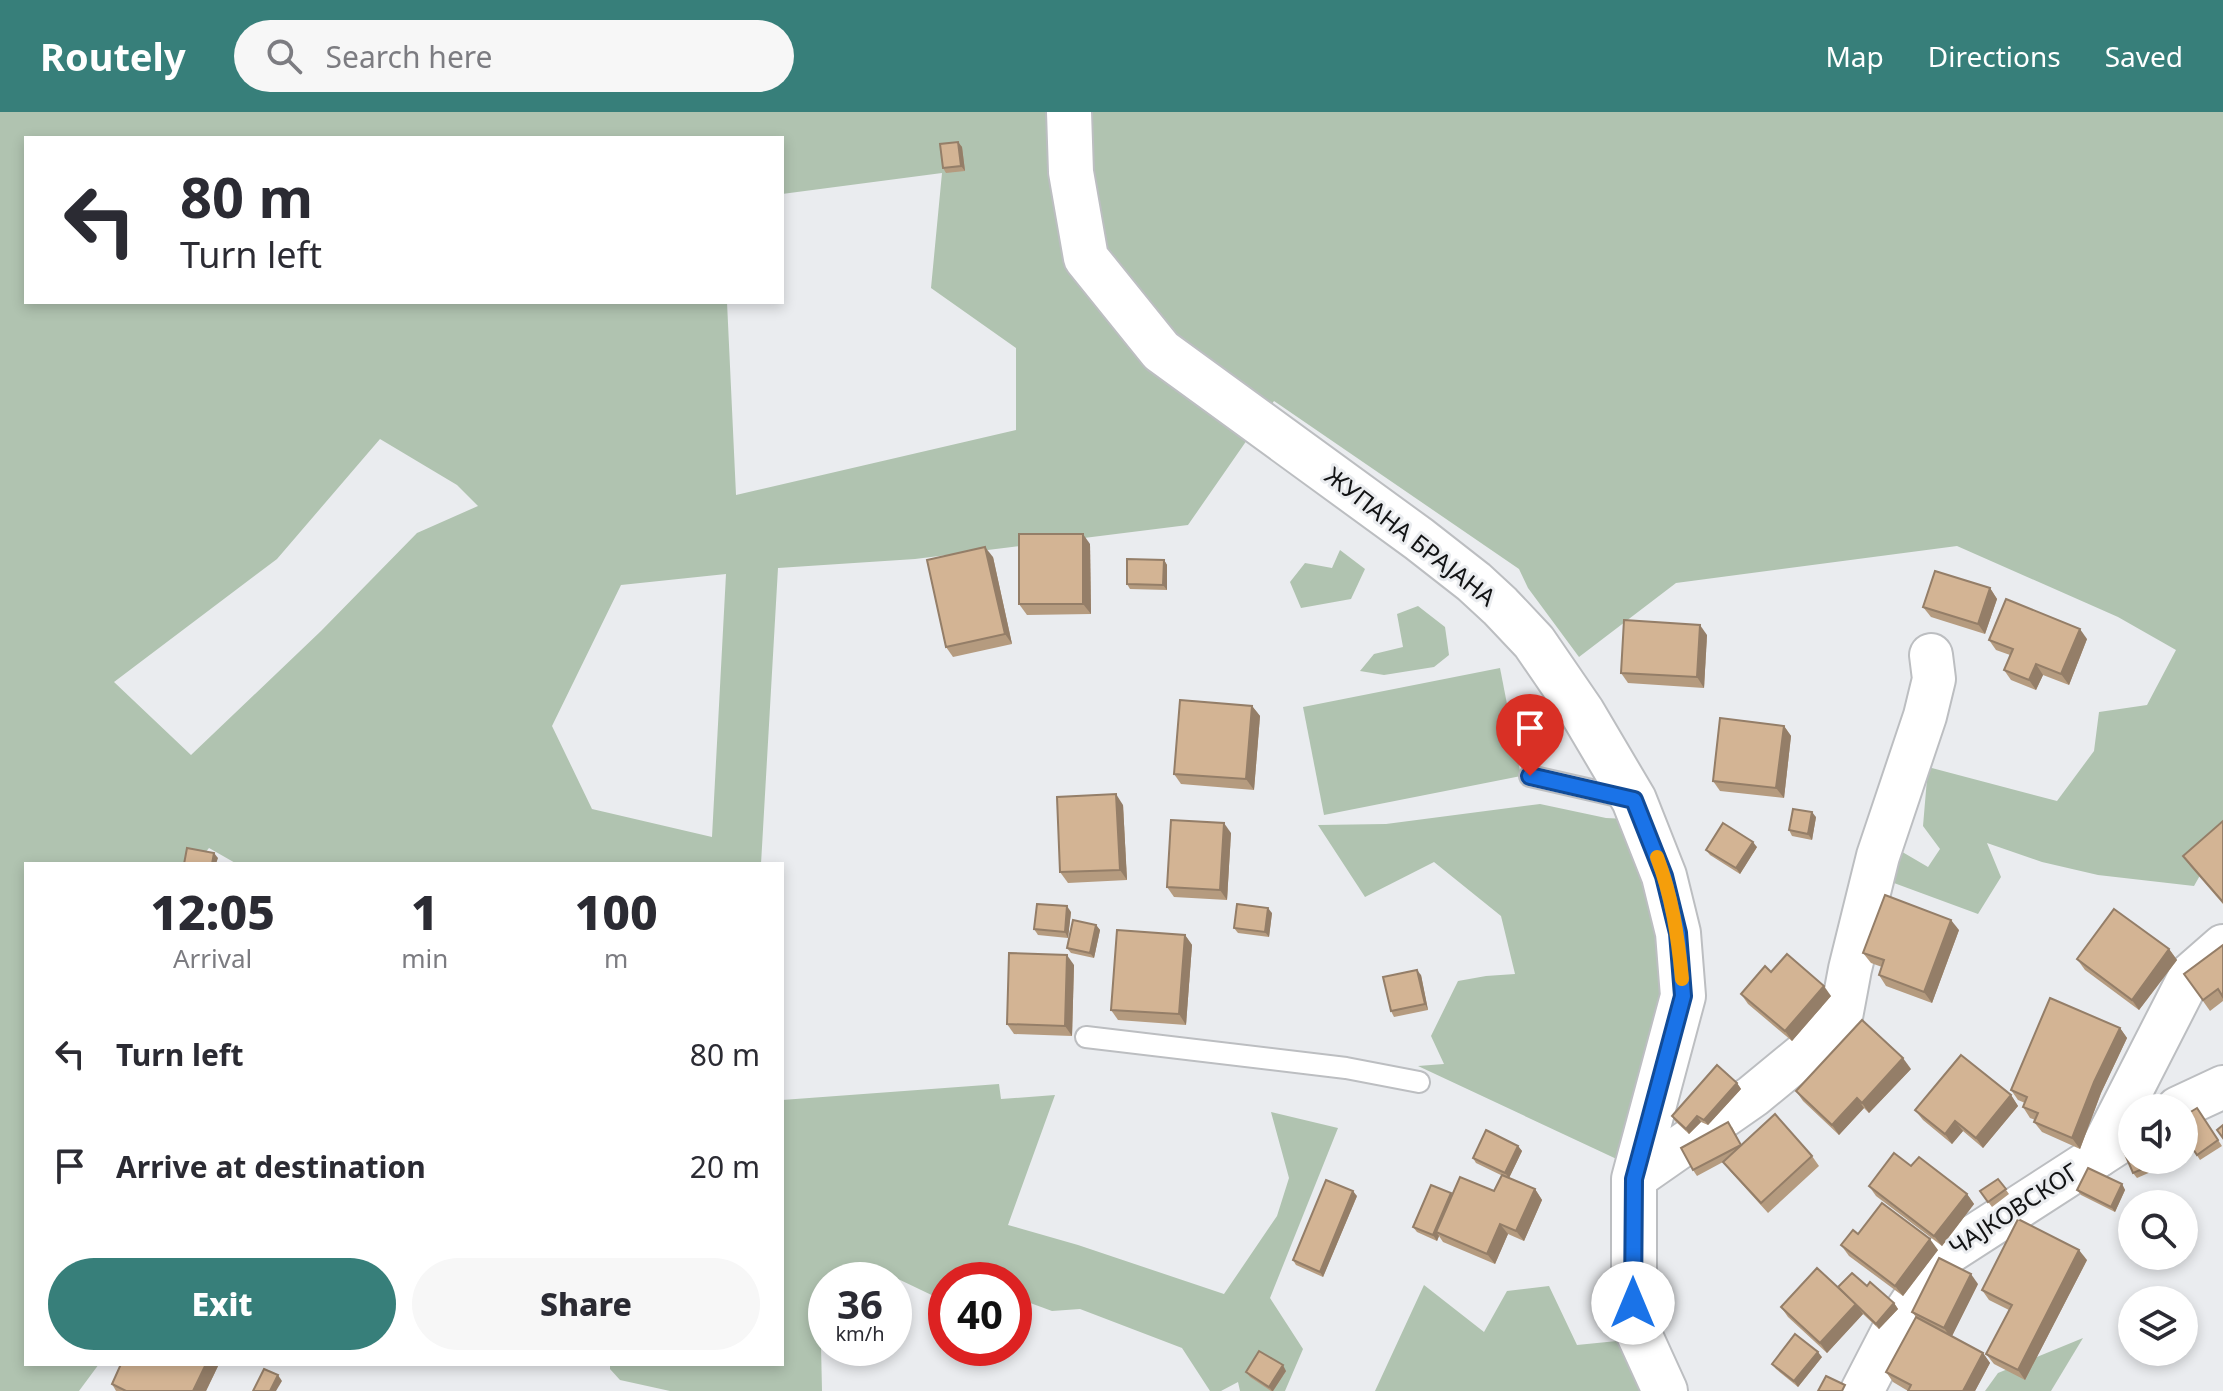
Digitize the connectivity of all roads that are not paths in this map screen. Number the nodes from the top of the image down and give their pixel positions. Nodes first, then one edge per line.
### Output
1 (1069, 112) edge
2 (1931, 655) dead end
3 (1530, 776) dead end
4 (1634, 800) junction
5 (2223, 946) edge
6 (1086, 1037) dead end
7 (1419, 1082) dead end
8 (2223, 1087) edge
9 (2198, 1099) edge
10 (2118, 1143) edge
11 (2097, 1157) junction
12 (1634, 1179) junction
13 (1665, 1391) edge
14 (1862, 1391) edge

1 - 4 street, ЖУПАНА БРАЈАНА
2 - 12 street
3 - 4 lane
4 - 12 street, ЖУПАНА БРАЈАНА
5 - 11 street, ЧАЈКОВСКОГ
6 - 7 lane
8 - 9 street
10 - 11 street, ЧАЈКОВСКОГ
11 - 14 street, ЧАЈКОВСКОГ
12 - 13 street, ЖУПАНА БРАЈАНА

